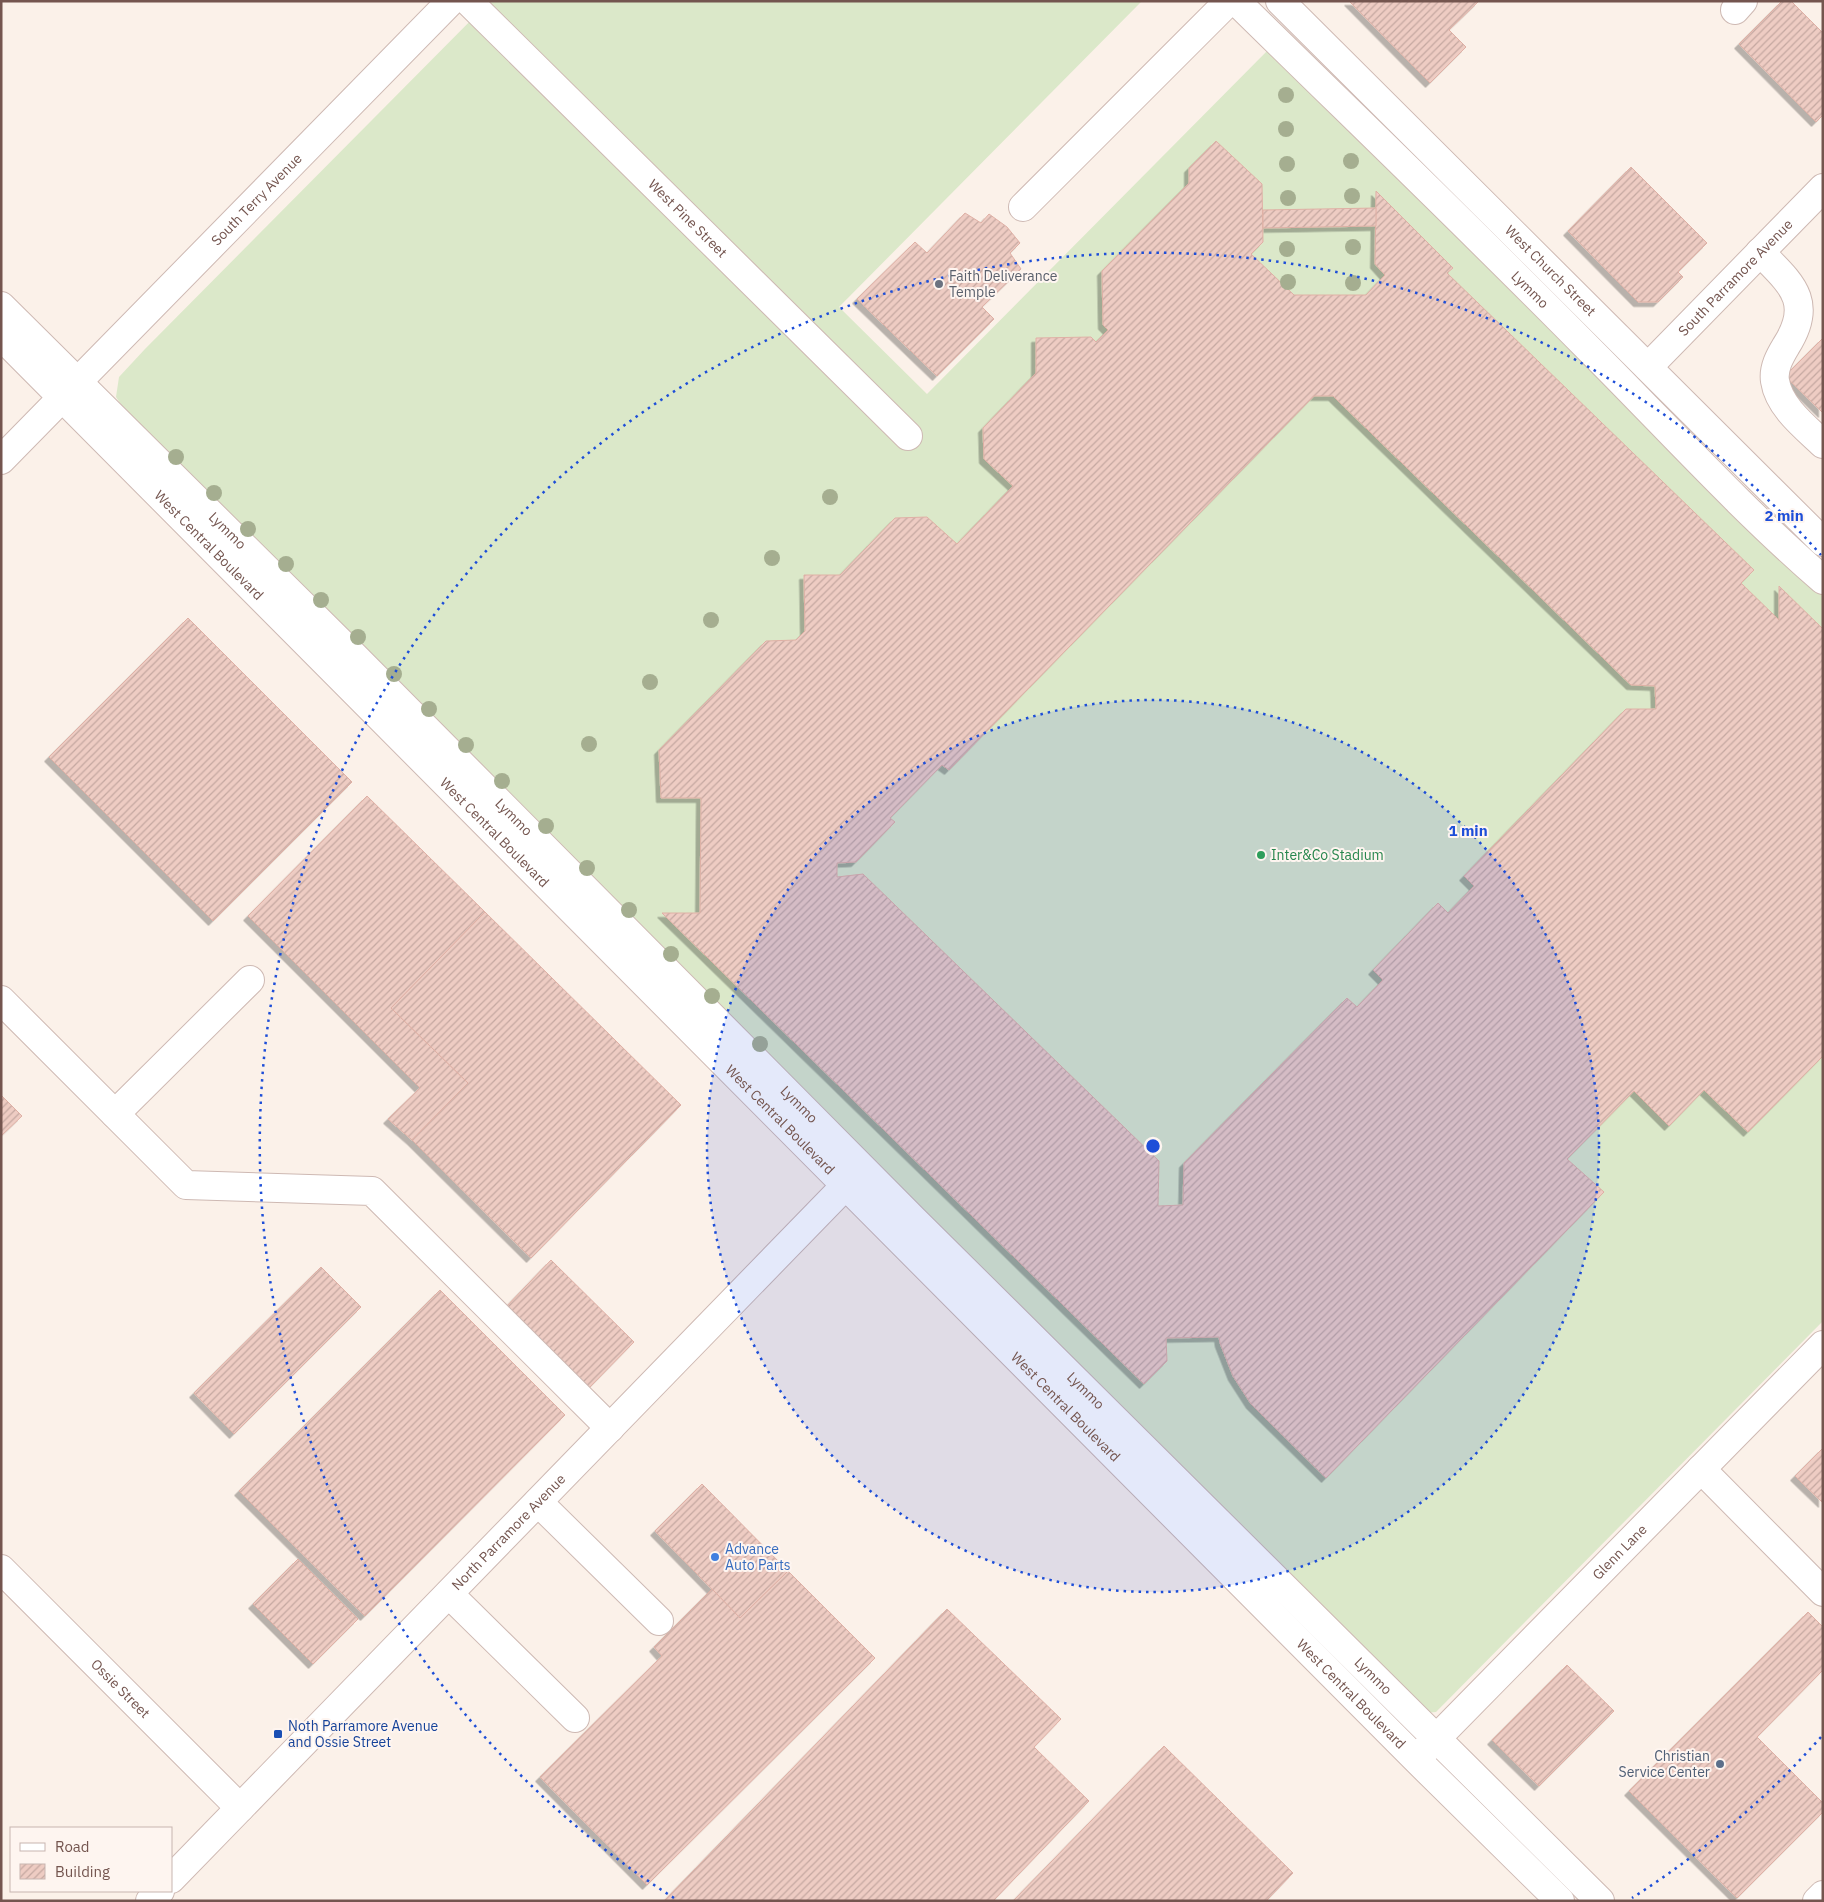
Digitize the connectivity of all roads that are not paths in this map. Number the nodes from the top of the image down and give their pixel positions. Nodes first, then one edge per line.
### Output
1 (451, 1) edge
2 (468, 1) edge
3 (1229, 1) edge
4 (1236, 1) edge
5 (1280, 1) edge
6 (1823, 188) edge
7 (1023, 207) dead end
8 (1760, 252) junction
9 (1, 306) edge
10 (1, 336) edge
11 (1648, 367) junction
12 (70, 390) junction
13 (908, 436) dead end
14 (1823, 444) edge
15 (1, 460) edge
16 (1823, 542) edge
17 (1823, 580) edge
18 (250, 980) dead end
19 (1, 1000) edge
20 (115, 1114) junction
21 (846, 1185) junction
22 (1823, 1345) edge
23 (610, 1428) junction
24 (1702, 1469) junction
25 (538, 1502) junction
26 (1, 1569) edge
27 (1823, 1592) edge
28 (449, 1594) junction
29 (659, 1622) dead end
30 (575, 1718) dead end
31 (1437, 1738) junction
32 (1416, 1759) junction
33 (240, 1808) junction
34 (172, 1878) edge
35 (159, 1892) edge
36 (1823, 1895) edge
37 (150, 1901) edge
38 (1560, 1901) edge
39 (1600, 1901) edge
40 (1817, 1901) edge

1 - 12 street, South Terry Avenue
2 - 13 street, West Pine Street
3 - 7 street
4 - 17 street, Lymmo
5 - 11 street, West Church Street
6 - 8 street, South Parramore Avenue
8 - 11 street, South Parramore Avenue
8 - 14 street
9 - 12 street, Lymmo
10 - 12 street, West Central Boulevard
11 - 16 street, West Church Street
12 - 15 street, South Terry Avenue
12 - 21 street, West Central Boulevard
12 - 31 street, Lymmo
18 - 20 street
19 - 20 street
20 - 23 street
21 - 23 street, North Parramore Avenue
21 - 32 street, West Central Boulevard
22 - 24 street, Glenn Lane
23 - 25 street, North Parramore Avenue
24 - 27 street
24 - 31 street, Glenn Lane
25 - 28 street, North Parramore Avenue
25 - 29 street
26 - 33 street, Ossie Street
28 - 30 street
28 - 33 street, North Parramore Avenue
31 - 32 street, Glenn Lane
31 - 39 street, Lymmo
32 - 38 street, West Central Boulevard
33 - 34 street, North Parramore Avenue
35 - 37 street
36 - 40 street

